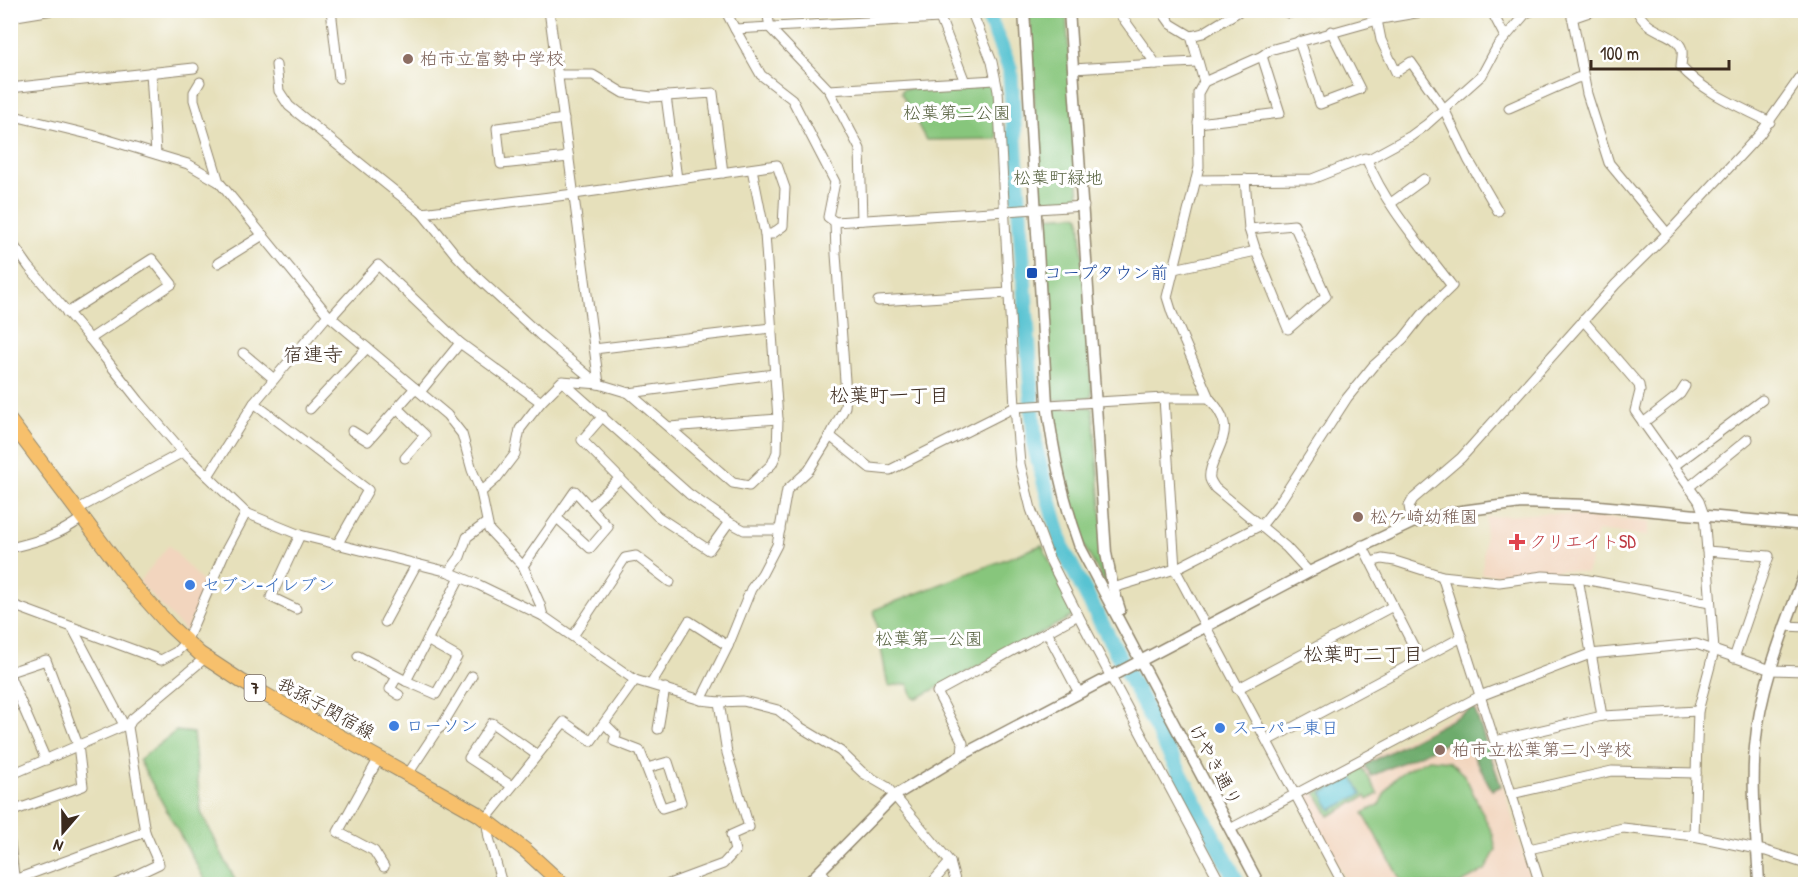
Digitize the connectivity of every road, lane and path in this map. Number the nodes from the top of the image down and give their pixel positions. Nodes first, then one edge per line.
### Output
1 (53, 10) edge
2 (331, 10) edge
3 (549, 10) edge
4 (725, 10) edge
5 (767, 10) edge
6 (971, 10) edge
7 (1024, 10) edge
8 (1069, 10) edge
9 (1117, 10) edge
10 (1161, 10) edge
11 (1240, 10) edge
12 (1278, 10) edge
13 (1312, 10) edge
14 (1433, 10) edge
15 (1491, 10) edge
16 (1534, 10) edge
17 (1595, 10) edge
18 (1637, 10) edge
19 (939, 14) edge
20 (1572, 14) edge
21 (10, 17) edge
22 (1377, 20) junction
23 (770, 28) junction
24 (735, 29) junction
25 (1331, 31) junction
26 (1191, 36) junction
27 (1505, 37) junction
28 (1299, 41) junction
29 (1262, 56) junction
30 (1197, 62) junction
31 (276, 64) dead end
32 (1156, 64) junction
33 (194, 68) dead end
34 (1073, 69) junction
35 (1806, 69) edge
36 (151, 72) junction
37 (559, 75) junction
38 (1584, 77) junction
39 (339, 78) dead end
40 (995, 80) junction
41 (200, 82) dead end
42 (965, 82) junction
43 (1204, 82) junction
44 (10, 88) edge
45 (829, 90) junction
46 (666, 96) junction
47 (1509, 108) dead end
48 (1444, 109) junction
49 (10, 115) edge
50 (564, 119) junction
51 (1770, 122) junction
52 (1198, 123) junction
53 (156, 154) junction
54 (569, 157) junction
55 (1367, 160) junction
56 (752, 169) junction
57 (723, 173) junction
58 (677, 179) junction
59 (1245, 179) junction
60 (1424, 179) dead end
61 (1196, 180) junction
62 (219, 182) junction
63 (574, 194) junction
64 (1391, 203) junction
65 (1084, 206) junction
66 (1033, 209) junction
67 (1007, 210) junction
68 (1498, 211) dead end
69 (422, 213) junction
70 (862, 220) junction
71 (835, 222) junction
72 (1249, 229) junction
73 (1667, 233) junction
74 (765, 234) junction
75 (263, 235) junction
76 (10, 240) edge
77 (1256, 251) junction
78 (218, 263) dead end
79 (1174, 269) junction
80 (1009, 293) junction
81 (878, 302) dead end
82 (67, 313) junction
83 (329, 316) junction
84 (1583, 320) junction
85 (771, 327) junction
86 (90, 339) junction
87 (460, 343) junction
88 (367, 348) junction
89 (594, 349) junction
90 (243, 353) dead end
91 (774, 374) junction
92 (274, 379) junction
93 (562, 381) junction
94 (598, 384) junction
95 (1685, 386) dead end
96 (418, 390) junction
97 (629, 393) junction
98 (1164, 398) junction
99 (1209, 398) junction
100 (1762, 400) dead end
101 (541, 402) junction
102 (1096, 402) junction
103 (254, 403) junction
104 (1043, 404) junction
105 (1018, 406) junction
106 (397, 408) junction
107 (310, 409) dead end
108 (603, 416) junction
109 (778, 419) junction
110 (10, 421) edge
111 (1643, 423) junction
112 (669, 428) junction
113 (352, 431) dead end
114 (830, 436) junction
115 (1748, 439) dead end
116 (183, 452) junction
117 (405, 458) dead end
118 (1674, 466) junction
119 (208, 476) junction
120 (620, 478) junction
121 (1689, 487) junction
122 (481, 492) junction
123 (590, 507) junction
124 (246, 513) junction
125 (79, 514) junction
126 (1704, 515) junction
127 (557, 518) junction
128 (729, 522) junction
129 (486, 523) junction
130 (1412, 523) junction
131 (1806, 525) edge
132 (1261, 526) junction
133 (780, 530) junction
134 (300, 535) junction
135 (337, 545) junction
136 (1362, 545) junction
137 (10, 548) edge
138 (1707, 551) junction
139 (1371, 562) junction
140 (416, 565) junction
141 (523, 566) junction
142 (1175, 569) junction
143 (1806, 570) edge
144 (449, 572) junction
145 (1309, 572) junction
146 (1442, 576) junction
147 (460, 577) junction
148 (1578, 578) junction
149 (670, 582) dead end
150 (1804, 582) edge
151 (1113, 588) junction
152 (1710, 603) junction
153 (10, 604) edge
154 (1393, 606) junction
155 (296, 609) dead end
156 (1078, 615) junction
157 (543, 616) junction
158 (385, 622) dead end
159 (1205, 626) junction
160 (1786, 626) junction
161 (72, 627) junction
162 (1806, 627) edge
163 (1047, 632) junction
164 (573, 636) junction
165 (1462, 637) junction
166 (427, 640) junction
167 (186, 642) junction
168 (728, 646) junction
169 (1714, 651) junction
170 (1590, 654) junction
171 (358, 656) dead end
172 (205, 658) junction
173 (1734, 658) junction
174 (1420, 660) junction
175 (1141, 661) junction
176 (1771, 670) junction
177 (1806, 671) edge
178 (10, 675) edge
179 (1113, 675) junction
180 (472, 676) dead end
181 (401, 679) junction
182 (634, 680) junction
183 (651, 684) junction
184 (664, 688) junction
185 (1238, 688) junction
186 (1079, 693) junction
187 (399, 695) dead end
188 (1480, 696) junction
189 (701, 700) junction
190 (719, 702) junction
191 (1698, 711) junction
192 (1602, 716) junction
193 (127, 724) junction
194 (605, 724) junction
195 (658, 729) dead end
196 (1267, 741) junction
197 (1495, 741) junction
198 (78, 746) junction
199 (537, 755) junction
200 (962, 755) junction
201 (379, 758) junction
202 (46, 760) junction
203 (647, 768) junction
204 (1695, 773) junction
205 (408, 774) junction
206 (10, 775) edge
207 (512, 786) junction
208 (1295, 795) junction
209 (1511, 795) junction
210 (894, 796) junction
211 (10, 812) edge
212 (486, 819) junction
213 (1230, 829) junction
214 (145, 832) junction
215 (1694, 836) junction
216 (10, 843) edge
217 (1529, 849) junction
218 (1758, 849) junction
219 (950, 862) junction
220 (1806, 864) edge
221 (384, 867) dead end
222 (821, 871) junction
223 (14, 882) edge
224 (117, 885) edge
225 (502, 885) edge
226 (562, 885) edge
227 (669, 885) edge
228 (807, 885) edge
229 (831, 885) edge
230 (931, 885) edge
231 (956, 885) edge
232 (1221, 885) edge
233 (1259, 885) edge
234 (1343, 885) edge
235 (1540, 885) edge
236 (1759, 885) edge

1 - 21 street
2 - 39 street
3 - 37 street
4 - 24 street
5 - 23 street
6 - 40 street
7 - 66 street
8 - 34 street
9 - 32 street
10 - 26 street
11 - 26 street
12 - 13 street
14 - 22 street
15 - 27 street
16 - 27 street
17 - 20 street
18 - 51 street
19 - 23 street
19 - 42 street
20 - 38 street
22 - 25 street
22 - 48 street
23 - 24 street
23 - 45 street
24 - 71 street
25 - 28 street
25 - 28 street
26 - 30 street
27 - 48 street
28 - 29 street
29 - 43 street
29 - 52 street
30 - 32 street
30 - 43 street
31 - 69 street
32 - 34 street
33 - 36 street
34 - 65 street
35 - 51 street
36 - 44 street
36 - 53 street
37 - 46 street
37 - 50 street
38 - 47 street
38 - 73 street
40 - 42 street
40 - 67 street
41 - 62 street
42 - 45 street
43 - 52 street
45 - 70 street
46 - 57 street
46 - 58 street
48 - 55 street
48 - 68 street
49 - 53 street
50 - 54 street
50 - 54 street
51 - 73 street
52 - 61 street
53 - 62 street
54 - 63 street
55 - 59 street
55 - 64 street
56 - 57 street
56 - 74 street
56 - 74 street
57 - 58 street
58 - 63 street
59 - 61 street
59 - 72 street
60 - 64 street
61 - 79 street
62 - 75 street
63 - 69 street
63 - 89 street
64 - 132 street
65 - 66 street
65 - 102 street
66 - 67 street
66 - 104 street
67 - 70 street
67 - 80 street
69 - 94 street
70 - 71 street
71 - 114 street
72 - 77 street
72 - 77 street
73 - 84 street
74 - 85 street
75 - 78 street
75 - 83 street
76 - 82 street
77 - 79 street
79 - 99 street
80 - 81 street
80 - 105 street
82 - 86 street
82 - 86 street
83 - 87 street
83 - 88 street
83 - 92 street
84 - 111 street
84 - 130 street
85 - 89 street
85 - 91 street
86 - 116 street
87 - 96 street
87 - 101 street
88 - 96 street
88 - 107 street
89 - 94 street
90 - 92 street
91 - 97 street
91 - 109 street
92 - 103 street
93 - 94 street
93 - 101 street
93 - 108 street
94 - 97 street
95 - 111 street
96 - 106 street
96 - 122 street
97 - 112 street
98 - 99 street
98 - 102 street
98 - 142 street
99 - 132 street
100 - 118 street
101 - 122 street
102 - 104 street
102 - 151 street
103 - 119 street
103 - 135 street
104 - 105 street
104 - 175 street
105 - 114 street
105 - 156 street
106 - 113 street
106 - 117 street
108 - 120 street
108 - 128 street
109 - 112 street
109 - 112 street
110 - 125 main road, 我孫子関宿線 / 7
111 - 118 street
114 - 133 street
115 - 121 street
116 - 119 street
116 - 125 street
118 - 121 street
119 - 124 street
120 - 123 street
120 - 128 street
121 - 126 street
122 - 129 street
123 - 127 street
123 - 127 street
124 - 134 street
124 - 167 street
125 - 137 street
125 - 167 main road, 我孫子関宿線 / 7
126 - 130 street
126 - 131 street
126 - 138 street
127 - 141 street
128 - 133 street
129 - 141 street
129 - 144 street
130 - 136 street
132 - 142 street
132 - 145 street
133 - 168 street
134 - 135 street
134 - 155 street
135 - 140 street
136 - 139 street
136 - 145 street
138 - 152 street
138 - 173 street
139 - 146 street
139 - 154 street
140 - 144 street
140 - 158 street
141 - 157 street
142 - 151 street
142 - 159 street
143 - 150 street
144 - 147 street
145 - 159 street
146 - 148 street
146 - 165 street
147 - 157 street
147 - 166 street
148 - 152 street
148 - 170 street
149 - 164 street
150 - 160 street
151 - 175 street
152 - 169 street
153 - 161 street
154 - 174 street
154 - 185 street
156 - 163 street
156 - 179 street
157 - 164 street
159 - 175 street
159 - 185 street
160 - 162 street
160 - 176 street
161 - 167 street
161 - 193 street
163 - 186 street
163 - 200 street
164 - 182 street
165 - 174 street
165 - 188 street
166 - 181 street
166 - 181 street
167 - 172 main road, 我孫子関宿線 / 7
168 - 183 street
168 - 189 street
169 - 170 street
169 - 173 street
169 - 191 street
170 - 188 street
170 - 192 street
171 - 181 street
172 - 193 street
172 - 201 main road, 我孫子関宿線 / 7
173 - 176 street
174 - 196 street
175 - 179 street
175 - 213 street, けやき通り
176 - 177 street
176 - 218 street
178 - 198 street
178 - 202 street
179 - 186 street
179 - 232 street
180 - 205 street
181 - 187 street
182 - 183 street
182 - 194 street
183 - 184 street
184 - 189 street
184 - 195 street
185 - 196 street
186 - 200 street
188 - 197 street
188 - 208 street
189 - 190 street
190 - 210 street
190 - 227 street
191 - 192 street
191 - 204 street
192 - 197 street
193 - 198 street
193 - 214 street
194 - 199 street
194 - 203 street
196 - 208 street
197 - 209 street
198 - 202 street
198 - 211 street
199 - 207 street
199 - 207 street
200 - 210 street
201 - 205 main road, 我孫子関宿線 / 7
201 - 221 street
202 - 206 street
203 - 203 street
204 - 209 street
204 - 215 street
205 - 212 main road, 我孫子関宿線 / 7
207 - 212 street
208 - 213 street
208 - 234 street
209 - 217 street
210 - 219 street
210 - 222 street
212 - 225 street
212 - 226 main road, 我孫子関宿線 / 7
213 - 233 street, けやき通り
214 - 223 street
214 - 224 street
215 - 217 street
215 - 218 street
216 - 223 street
217 - 235 street
218 - 220 street
218 - 236 street
219 - 230 street
219 - 231 street
222 - 228 street
222 - 229 street

